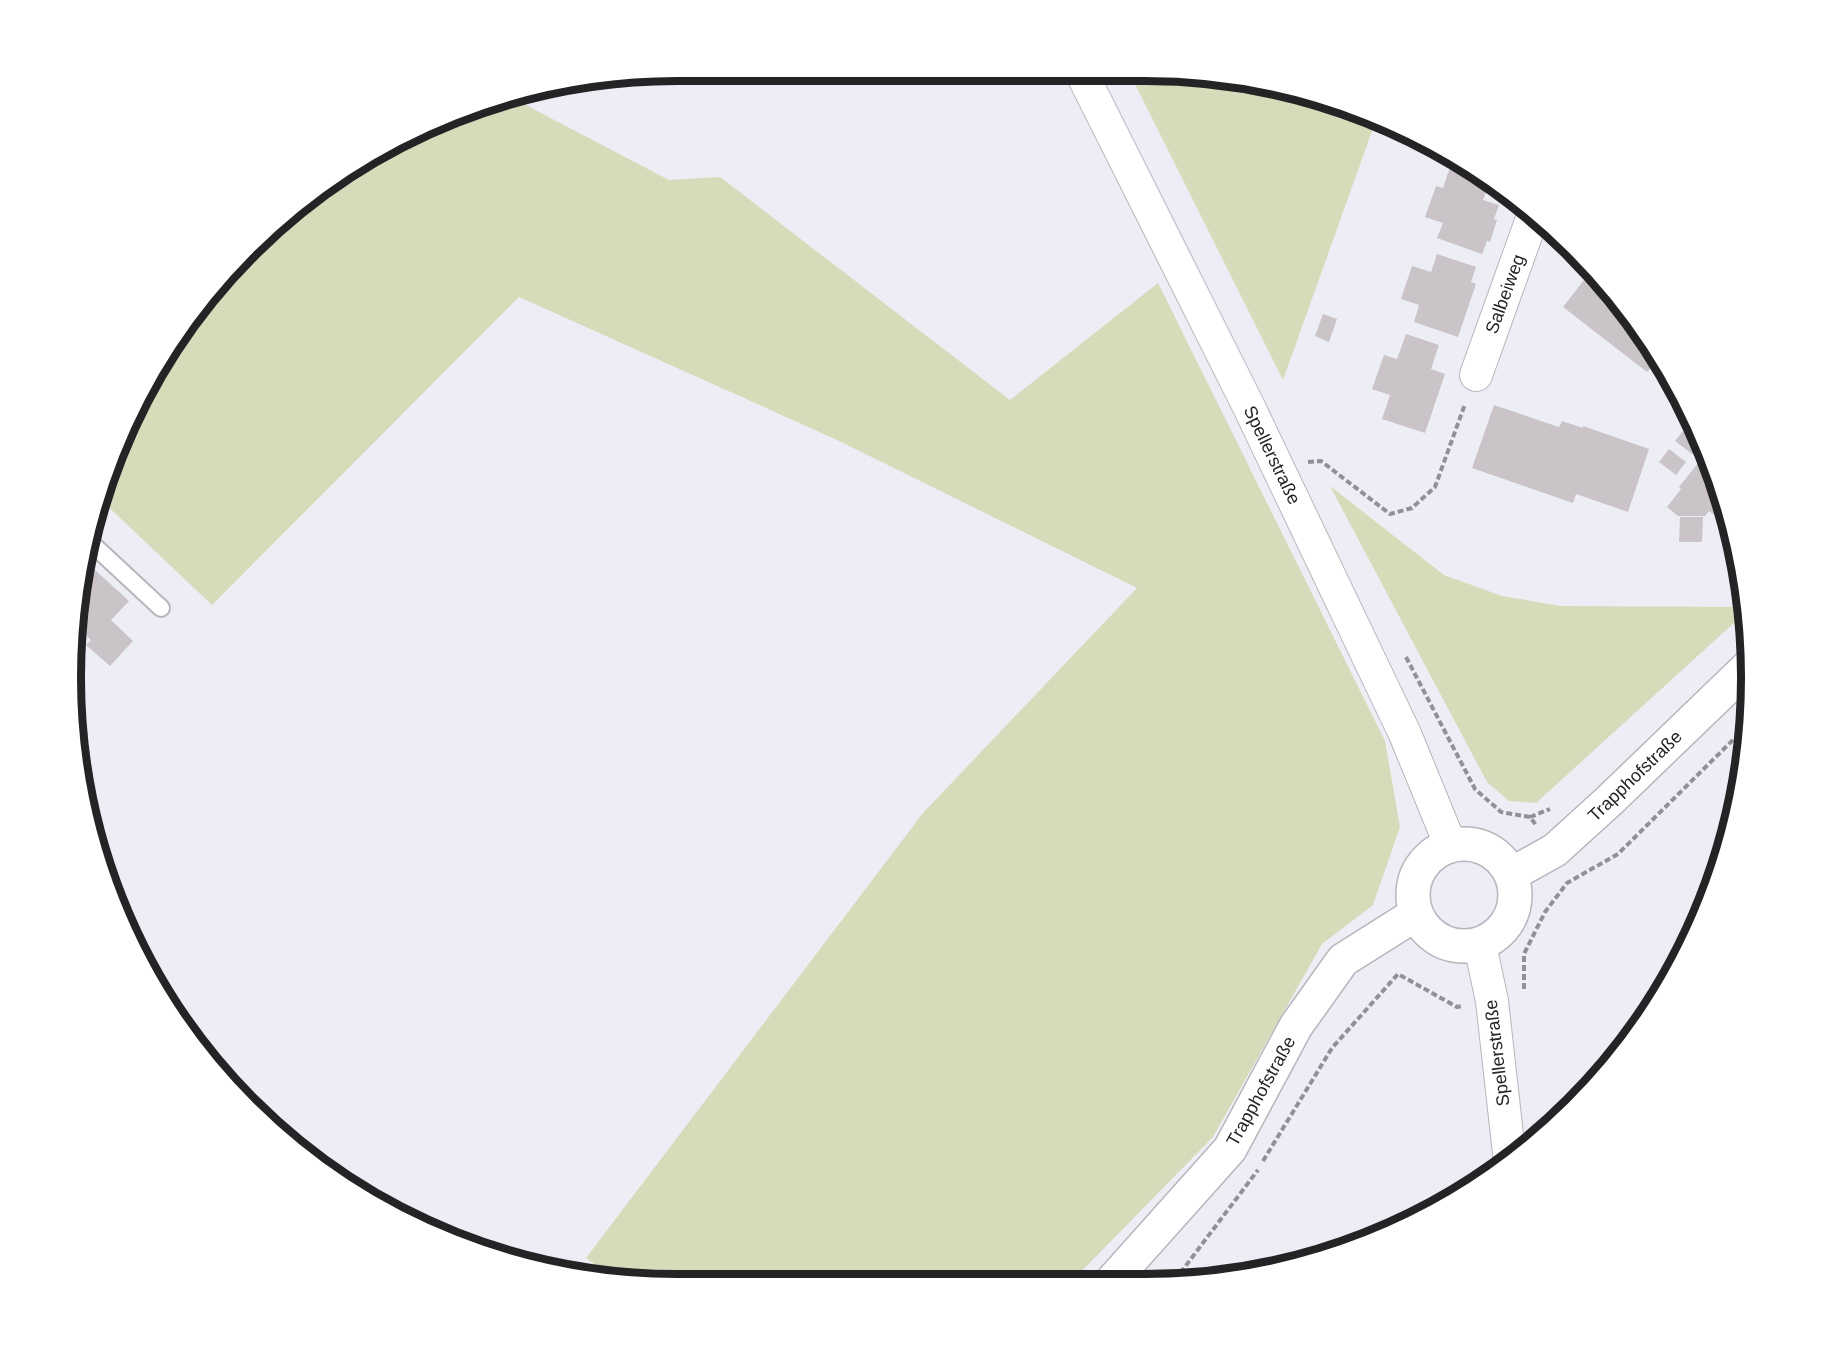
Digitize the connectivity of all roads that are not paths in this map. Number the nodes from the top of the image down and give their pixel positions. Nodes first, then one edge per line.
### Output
1 (1094, 81) edge
2 (1531, 223) edge
3 (1476, 375) road end
4 (95, 547) edge
5 (161, 608) dead end
6 (1741, 674) edge
7 (1450, 844) junction
8 (1512, 874) junction
9 (1416, 914) junction
10 (1480, 945) junction
11 (1509, 1150) edge
12 (1118, 1274) edge

1 - 7 street, Spellerstraße
2 - 3 street, Salbeiweg
4 - 5 lane
6 - 8 street, Trapphofstraße
7 - 8 street
7 - 9 street
8 - 10 street
9 - 10 street
9 - 12 street, Trapphofstraße
10 - 11 street, Spellerstraße

